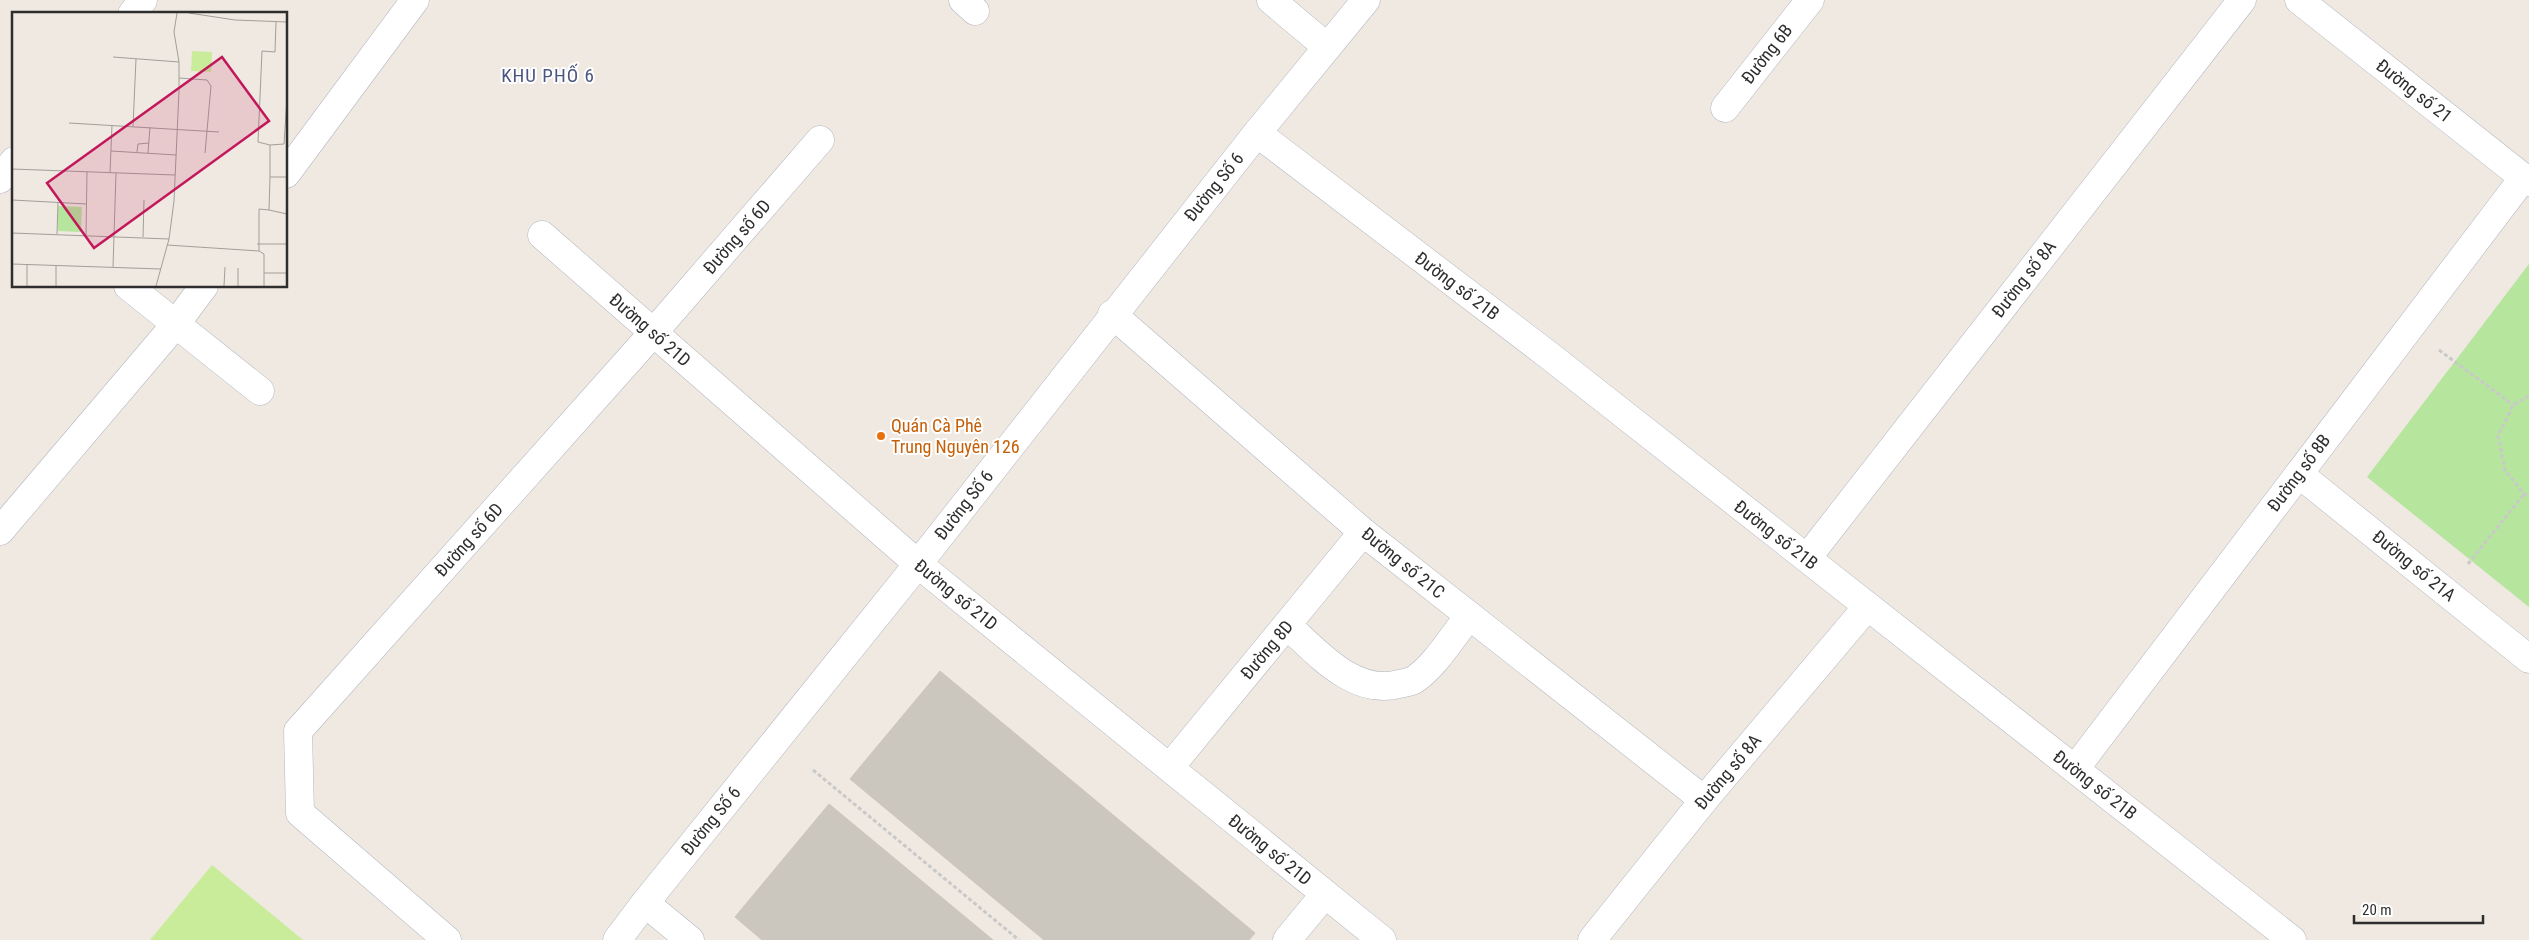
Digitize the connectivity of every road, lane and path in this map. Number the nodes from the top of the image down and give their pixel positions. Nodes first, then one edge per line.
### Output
1 (142, 0) edge
2 (415, 0) edge
3 (1271, 0) edge
4 (1366, 0) edge
5 (1810, 0) edge
6 (2242, 0) edge
7 (2299, 0) edge
8 (133, 12) edge
9 (1328, 47) junction
10 (1725, 108) dead end
11 (1257, 133) junction
12 (820, 140) dead end
13 (12, 164) edge
14 (288, 171) edge
15 (0, 180) edge
16 (2526, 180) edge
17 (12, 191) edge
18 (542, 235) dead end
19 (130, 288) edge
20 (202, 288) edge
21 (1112, 314) junction
22 (175, 324) junction
23 (2410, 328) junction
24 (653, 333) junction
25 (260, 391) dead end
26 (2529, 396) edge
27 (2513, 405) junction
28 (2299, 474) junction
29 (2524, 494) junction
30 (2529, 495) edge
31 (0, 531) edge
32 (1363, 532) junction
33 (1807, 558) junction
34 (918, 564) junction
35 (2445, 592) junction
36 (1868, 607) junction
37 (1469, 616) junction
38 (1288, 626) junction
39 (2529, 659) edge
40 (1170, 767) junction
41 (2075, 769) junction
42 (813, 770) dead end
43 (1704, 800) junction
44 (1324, 894) junction
45 (645, 903) junction
46 (447, 940) edge
47 (617, 940) edge
48 (690, 940) edge
49 (1019, 940) edge
50 (1288, 940) edge
51 (1382, 940) edge
52 (1592, 940) edge
53 (2292, 940) edge

1 - 8 street
2 - 14 street
3 - 9 street
4 - 9 street, Đường Số 6
5 - 10 street, Đường 6B
6 - 33 street, Đường số 8A
7 - 16 street, Đường số 21
9 - 11 street, Đường Số 6
11 - 21 street, Đường Số 6
11 - 33 street, Đường số 21B
12 - 24 street, Đường số 6D
13 - 15 street
15 - 17 street
16 - 23 street, Đường số 8B
18 - 24 street, Đường số 21D
19 - 22 street
20 - 22 street
21 - 32 street, Đường số 21C
21 - 34 street, Đường Số 6
22 - 25 street
22 - 31 street
23 - 27 path
23 - 28 street, Đường số 8B
24 - 34 street, Đường số 21D
24 - 46 street, Đường số 6D
26 - 27 path
27 - 29 path
28 - 35 street, Đường số 21A
28 - 41 street, Đường số 8B
29 - 30 path
29 - 35 path
32 - 37 street, Đường số 21C
32 - 38 street, Đường 8D
33 - 36 street, Đường số 21B
34 - 40 street, Đường số 21D
34 - 45 street, Đường Số 6
35 - 39 street, Đường số 21A
36 - 41 street, Đường số 21B
36 - 43 street, Đường số 8A
37 - 38 street
37 - 43 street, Đường số 21C
38 - 40 street, Đường 8D
40 - 44 street, Đường số 21D
41 - 53 street, Đường số 21B
42 - 49 path
43 - 52 street, Đường số 8A
44 - 50 street
44 - 51 street, Đường số 21D
45 - 47 street, Đường Số 6
45 - 48 street

